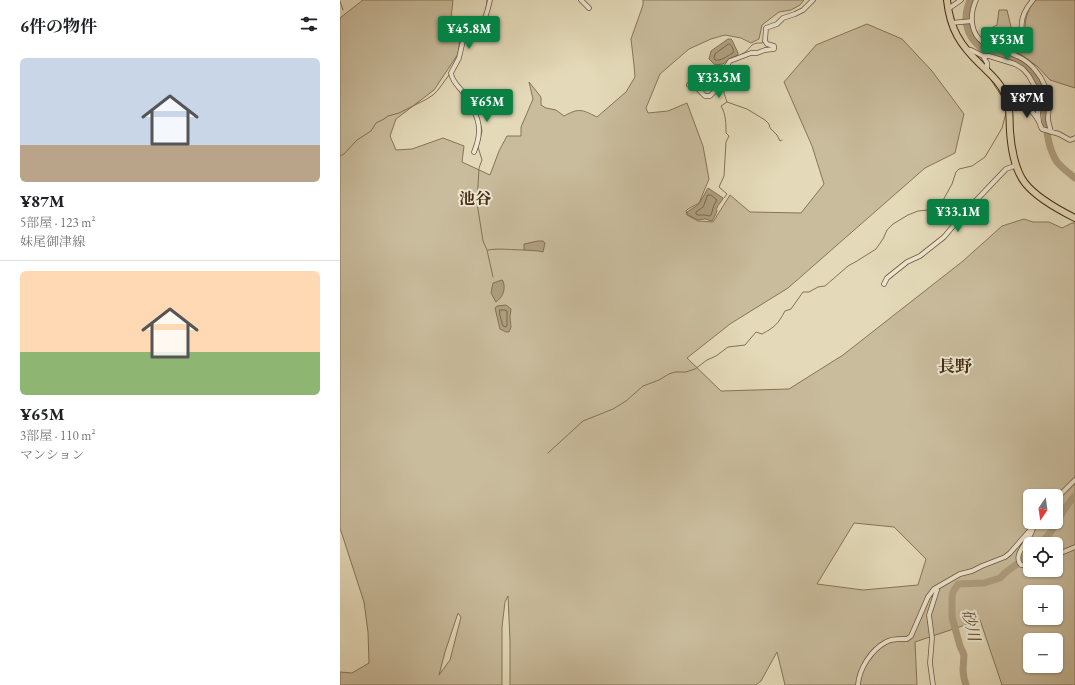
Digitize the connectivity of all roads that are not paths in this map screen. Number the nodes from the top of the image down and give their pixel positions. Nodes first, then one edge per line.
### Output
1 (490, 0) edge
2 (581, 0) edge
3 (813, 0) edge
4 (946, 0) edge
5 (961, 0) edge
6 (976, 0) edge
7 (1033, 0) edge
8 (590, 8) dead end
9 (948, 10) junction
10 (972, 21) junction
11 (951, 23) junction
12 (1022, 30) dead end
13 (966, 49) junction
14 (983, 56) junction
15 (988, 71) junction
16 (688, 85) dead end
17 (1009, 109) junction
18 (1039, 121) junction
19 (1051, 132) junction
20 (1075, 138) edge
21 (474, 152) dead end
22 (1017, 166) junction
23 (1075, 218) edge
24 (884, 284) dead end
25 (1075, 480) edge
26 (1063, 492) edge
27 (1032, 529) edge
28 (1023, 547) edge
29 (1075, 547) edge
30 (1063, 552) edge
31 (1023, 565) edge
32 (938, 587) junction
33 (858, 685) edge
34 (933, 685) edge

1 - 21 street
2 - 8 street
3 - 16 street
4 - 9 main road
5 - 9 street
6 - 10 street
7 - 12 street
9 - 11 main road
10 - 11 street
10 - 19 street
11 - 13 main road
13 - 14 street
13 - 15 main road
14 - 15 street
14 - 18 street
15 - 17 main road
17 - 18 street
17 - 22 main road
18 - 19 street
19 - 20 street
22 - 23 main road
22 - 24 street
25 - 26 street
27 - 32 street
28 - 31 street
29 - 30 street
32 - 33 street
32 - 34 street

